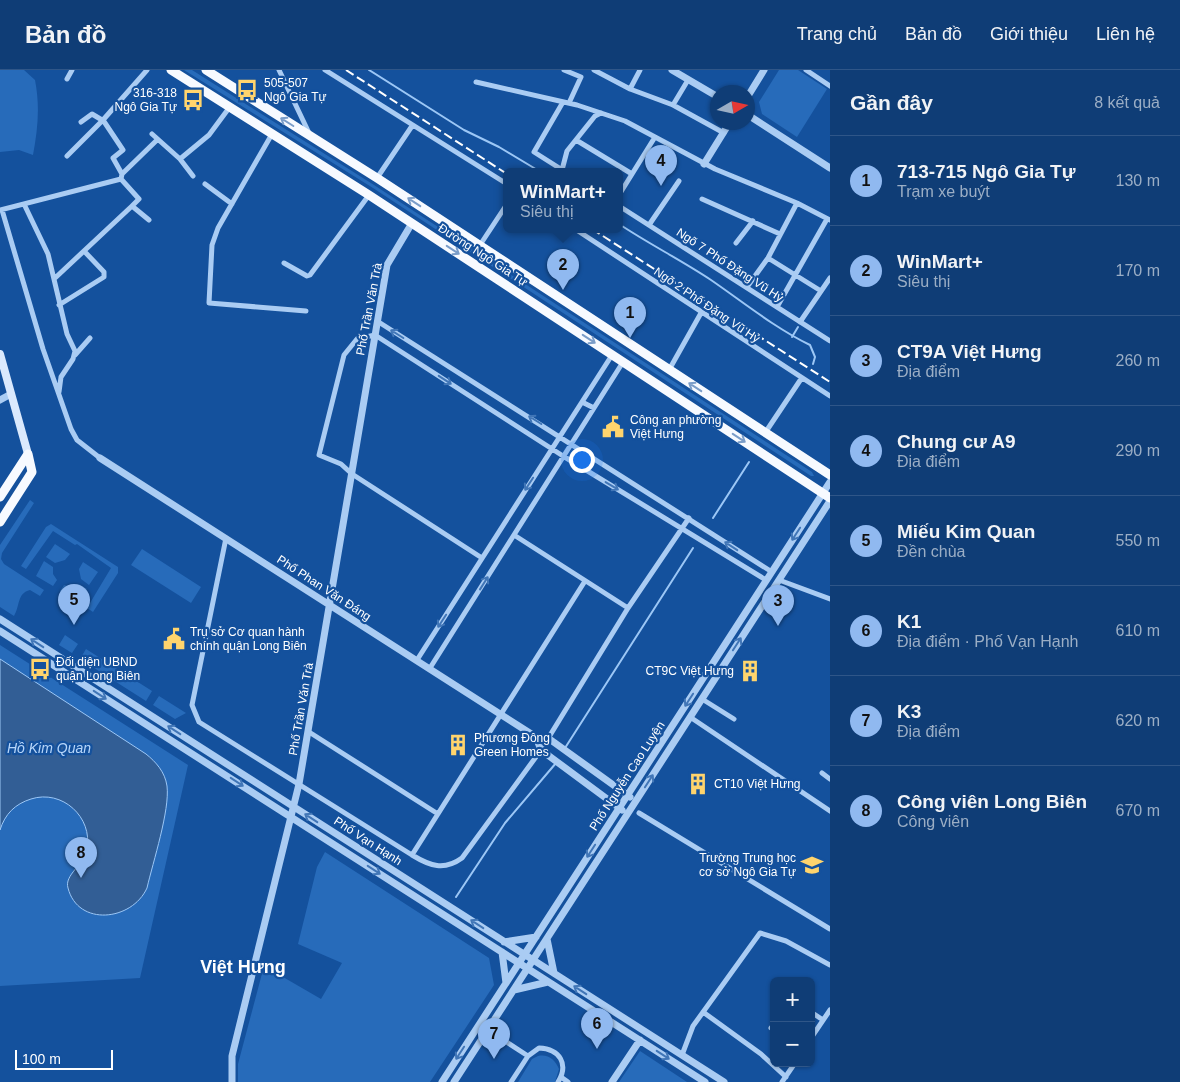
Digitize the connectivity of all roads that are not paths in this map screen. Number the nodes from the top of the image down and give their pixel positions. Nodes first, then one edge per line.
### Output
1 (72, 70) edge
2 (147, 70) edge
3 (171, 70) edge
4 (206, 70) edge
5 (279, 70) edge
6 (326, 70) edge
7 (564, 70) edge
8 (594, 70) edge
9 (640, 70) edge
10 (672, 70) edge
11 (764, 70) edge
12 (806, 70) edge
13 (66, 79) dead end
14 (688, 80) junction
15 (476, 82) dead end
16 (755, 85) edge
17 (830, 86) edge
18 (630, 89) junction
19 (710, 92) edge
20 (566, 103) junction
21 (673, 105) junction
22 (229, 108) junction
23 (601, 113) junction
24 (103, 120) junction
25 (755, 120) edge
26 (82, 122) dead end
27 (412, 126) junction
28 (726, 130) edge
29 (724, 133) junction
30 (152, 134) dead end
31 (272, 134) junction
32 (310, 136) junction
33 (655, 137) junction
34 (157, 140) junction
35 (576, 140) junction
36 (67, 156) dead end
37 (180, 159) junction
38 (704, 164) junction
39 (560, 168) edge
40 (563, 168) edge
41 (622, 168) edge
42 (830, 168) edge
43 (623, 169) edge
44 (632, 174) junction
45 (193, 176) dead end
46 (121, 177) junction
47 (377, 178) junction
48 (680, 181) dead end
49 (503, 182) edge
50 (205, 184) dead end
51 (623, 189) edge
52 (369, 195) junction
53 (702, 199) dead end
54 (797, 203) junction
55 (24, 204) junction
56 (232, 204) junction
57 (132, 206) junction
58 (623, 209) edge
59 (1, 210) edge
60 (503, 210) edge
61 (149, 220) dead end
62 (829, 220) edge
63 (753, 221) junction
64 (412, 223) junction
65 (649, 225) junction
66 (580, 233) edge
67 (780, 234) junction
68 (736, 243) dead end
69 (480, 245) junction
70 (84, 251) junction
71 (768, 258) junction
72 (284, 263) dead end
73 (797, 275) junction
74 (830, 278) edge
75 (54, 280) junction
76 (747, 287) junction
77 (821, 291) junction
78 (59, 304) junction
79 (777, 307) junction
80 (306, 311) dead end
81 (701, 313) junction
82 (378, 321) junction
83 (800, 322) junction
84 (375, 334) junction
85 (90, 338) dead end
86 (830, 341) edge
87 (0, 354) edge
88 (612, 354) junction
89 (74, 356) junction
90 (623, 362) junction
91 (669, 370) junction
92 (801, 379) junction
93 (11, 394) junction
94 (58, 394) junction
95 (830, 396) edge
96 (0, 400) edge
97 (582, 402) junction
98 (594, 408) junction
99 (765, 433) junction
100 (560, 436) junction
101 (572, 444) junction
102 (552, 449) junction
103 (28, 454) junction
104 (563, 456) junction
105 (100, 458) joint
106 (352, 474) junction
107 (830, 476) edge
108 (830, 482) edge
109 (0, 497) edge
110 (828, 497) edge
111 (689, 518) junction
112 (0, 522) edge
113 (682, 528) junction
114 (514, 535) junction
115 (226, 538) junction
116 (482, 558) junction
117 (772, 572) junction
118 (766, 580) junction
119 (779, 580) junction
120 (585, 581) junction
121 (830, 599) edge
122 (330, 605) junction
123 (628, 608) junction
124 (0, 619) edge
125 (0, 631) edge
126 (417, 660) junction
127 (430, 668) junction
128 (702, 699) junction
129 (502, 715) junction
130 (690, 717) junction
131 (734, 719) dead end
132 (308, 732) junction
133 (536, 737) junction
134 (548, 738) junction
135 (541, 750) junction
136 (822, 773) dead end
137 (830, 779) edge
138 (299, 784) junction
139 (628, 795) junction
140 (636, 801) junction
141 (295, 807) junction
142 (619, 808) junction
143 (830, 811) edge
144 (438, 814) junction
145 (628, 814) junction
146 (639, 814) junction
147 (292, 818) junction
148 (412, 855) junction
149 (830, 929) edge
150 (536, 937) junction
151 (546, 939) junction
152 (504, 942) junction
153 (502, 952) junction
154 (524, 954) junction
155 (533, 960) junction
156 (519, 963) junction
157 (830, 965) edge
158 (528, 968) junction
159 (554, 973) junction
160 (548, 982) junction
161 (506, 983) junction
162 (514, 990) junction
163 (830, 1010) edge
164 (703, 1012) junction
165 (815, 1015) edge
166 (823, 1020) junction
167 (488, 1030) junction
168 (815, 1032) edge
169 (640, 1040) junction
170 (682, 1055) junction
171 (528, 1056) junction
172 (792, 1067) edge
173 (786, 1077) junction
174 (559, 1080) edge
175 (232, 1082) edge
176 (442, 1082) edge
177 (454, 1082) edge
178 (511, 1082) edge
179 (568, 1082) edge
180 (612, 1082) edge
181 (705, 1082) edge
182 (724, 1082) edge
183 (782, 1082) edge

1 - 13 street
2 - 24 street
3 - 22 main road, Đường Ngô Gia Tự
32 -> 4 main road, Đường Ngô Gia Tự
5 - 32 street
6 - 27 street
7 - 20 street
8 - 18 street
9 - 18 street
10 - 14 street
11 - 16 street
12 - 17 street
14 - 19 street
14 - 21 street
15 - 20 street
18 - 21 street
20 - 23 street
20 - 39 street
21 - 29 street
22 - 31 main road, Đường Ngô Gia Tự
22 - 37 street
23 - 33 street
23 - 35 street
24 - 26 street
24 - 36 street
24 - 46 street
25 - 42 street
27 - 47 street
27 - 49 street
28 - 29 street
29 - 38 street
30 - 34 street
31 - 52 main road, Đường Ngô Gia Tự
31 - 56 street
32 - 47 main road, Đường Ngô Gia Tự
33 - 38 street
33 - 44 street
34 - 37 street
34 - 46 street
35 - 40 street
35 - 41 street
37 - 45 street
38 - 54 street
43 - 44 street
44 - 51 street
46 - 55 street
46 - 57 street
69 -> 47 main road, Đường Ngô Gia Tự
48 - 65 street
50 - 56 street
52 - 64 main road, Đường Ngô Gia Tự
52 - 72 street
53 - 63 street
54 - 62 street
54 - 67 street
55 - 59 street
55 - 75 street
56 - 80 street
57 - 61 street
57 - 70 street
58 - 65 street, Ngõ 7 Phố Đặng Vũ Hỷ
59 - 94 street
60 - 69 street
62 - 73 street
63 - 67 street
63 - 68 street
64 - 82 street, Phố Trần Văn Trà
64 -> 88 main road, Đường Ngô Gia Tự
65 - 76 street, Ngõ 7 Phố Đặng Vũ Hỷ
66 - 81 street, Ngõ 2 Phố Đặng Vũ Hỷ
67 - 71 street
69 - 91 main road, Đường Ngô Gia Tự
70 - 75 street
70 - 78 street
71 - 73 street
71 - 76 street
73 - 77 street
73 - 79 street
74 - 77 street
75 - 78 street
76 - 79 street, Ngõ 7 Phố Đặng Vũ Hỷ
77 - 83 street
78 - 89 street
79 - 83 street, Ngõ 7 Phố Đặng Vũ Hỷ
81 - 91 street
81 - 92 street, Ngõ 2 Phố Đặng Vũ Hỷ
82 - 84 street, Phố Trần Văn Trà
100 -> 82 street
83 - 86 street, Ngõ 7 Phố Đặng Vũ Hỷ
84 -> 102 street
84 - 106 street, Phố Trần Văn Trà
84 - 106 street
85 - 89 street
87 - 93 main road
88 - 90 main road, Đường Ngô Gia Tự
88 - 97 street
89 - 94 street
90 - 98 street
90 -> 110 main road, Đường Ngô Gia Tự
99 -> 91 main road, Đường Ngô Gia Tự
92 - 95 street, Ngõ 2 Phố Đặng Vũ Hỷ
92 - 99 street
93 - 96 street
93 - 103 main road
94 - 105 street
97 - 98 street
97 - 100 street
98 - 101 street
99 - 107 main road, Đường Ngô Gia Tự
100 - 101 street
100 - 102 street
101 - 104 street
101 - 111 street
102 - 104 street
102 -> 116 street
103 - 109 main road
103 - 112 main road
104 -> 113 street
104 - 114 street
105 - 115 street, Phố Phan Văn Đáng
106 - 116 street
106 - 122 street, Phố Trần Văn Trà
108 - 110 street, Phố Nguyễn Cao Luyện
110 -> 117 street, Phố Nguyễn Cao Luyện
110 - 119 street, Phố Nguyễn Cao Luyện
111 - 113 street
117 -> 111 street
113 - 118 street
113 - 123 street
114 - 120 street
127 -> 114 street
115 - 122 street, Phố Phan Văn Đáng
115 - 138 street
116 -> 126 street
117 - 118 street, Phố Nguyễn Cao Luyện
118 -> 139 street, Phố Nguyễn Cao Luyện
119 - 121 street
128 -> 119 street, Phố Nguyễn Cao Luyện
120 - 123 street
120 - 129 street
122 - 126 street, Phố Phan Văn Đáng
122 - 132 street, Phố Trần Văn Trà
123 - 134 street
141 -> 124 street, Phố Vạn Hạnh
125 -> 147 street, Phố Vạn Hạnh
126 - 127 street, Phố Phan Văn Đáng
127 - 129 street, Phố Phan Văn Đáng
128 - 130 street, Phố Nguyễn Cao Luyện
128 - 131 street
129 - 133 street, Phố Phan Văn Đáng
129 - 144 street
140 -> 130 street, Phố Nguyễn Cao Luyện
130 - 143 street
132 - 138 street, Phố Trần Văn Trà
132 - 144 street
133 - 134 street, Phố Phan Văn Đáng
133 - 135 street
134 - 135 street
134 - 139 street
135 - 142 street
135 - 148 street
136 - 137 street
138 - 141 street, Phố Trần Văn Trà
138 - 148 street
139 - 140 street
139 - 142 street, Phố Nguyễn Cao Luyện
140 - 145 street, Phố Nguyễn Cao Luyện
140 - 146 street
141 - 147 street, Phố Trần Văn Trà
152 -> 141 street, Phố Vạn Hạnh
142 - 145 street
142 -> 150 street, Phố Nguyễn Cao Luyện
144 - 148 street
145 - 146 street
145 - 151 street, Phố Nguyễn Cao Luyện
146 - 149 street
147 -> 153 street, Phố Vạn Hạnh
147 - 175 street, Phố Trần Văn Trà
150 - 152 street
150 - 154 street, Phố Nguyễn Cao Luyện
151 - 155 street, Phố Nguyễn Cao Luyện
151 - 159 street
152 - 154 street, Phố Vạn Hạnh
153 - 156 street, Phố Vạn Hạnh
153 - 161 street
154 - 155 street, Phố Vạn Hạnh
154 - 156 street, Phố Nguyễn Cao Luyện
155 - 158 street, Phố Nguyễn Cao Luyện
155 - 159 street, Phố Vạn Hạnh
156 - 158 street, Phố Vạn Hạnh
156 - 161 street, Phố Nguyễn Cao Luyện
157 - 164 street
158 - 160 street, Phố Vạn Hạnh
158 - 162 street, Phố Nguyễn Cao Luyện
170 -> 159 street, Phố Vạn Hạnh
160 - 162 street
160 - 169 street, Phố Vạn Hạnh
161 -> 176 street, Phố Nguyễn Cao Luyện
162 - 167 street, Phố Nguyễn Cao Luyện
163 - 166 street
164 - 170 street
164 - 173 street
165 - 166 street
166 - 168 street
167 - 171 street
167 - 177 street, Phố Nguyễn Cao Luyện
169 - 180 street
169 -> 181 street, Phố Vạn Hạnh
170 - 182 street, Phố Vạn Hạnh
171 - 174 street
171 - 178 street
172 - 173 street
173 - 183 street
174 - 179 street

